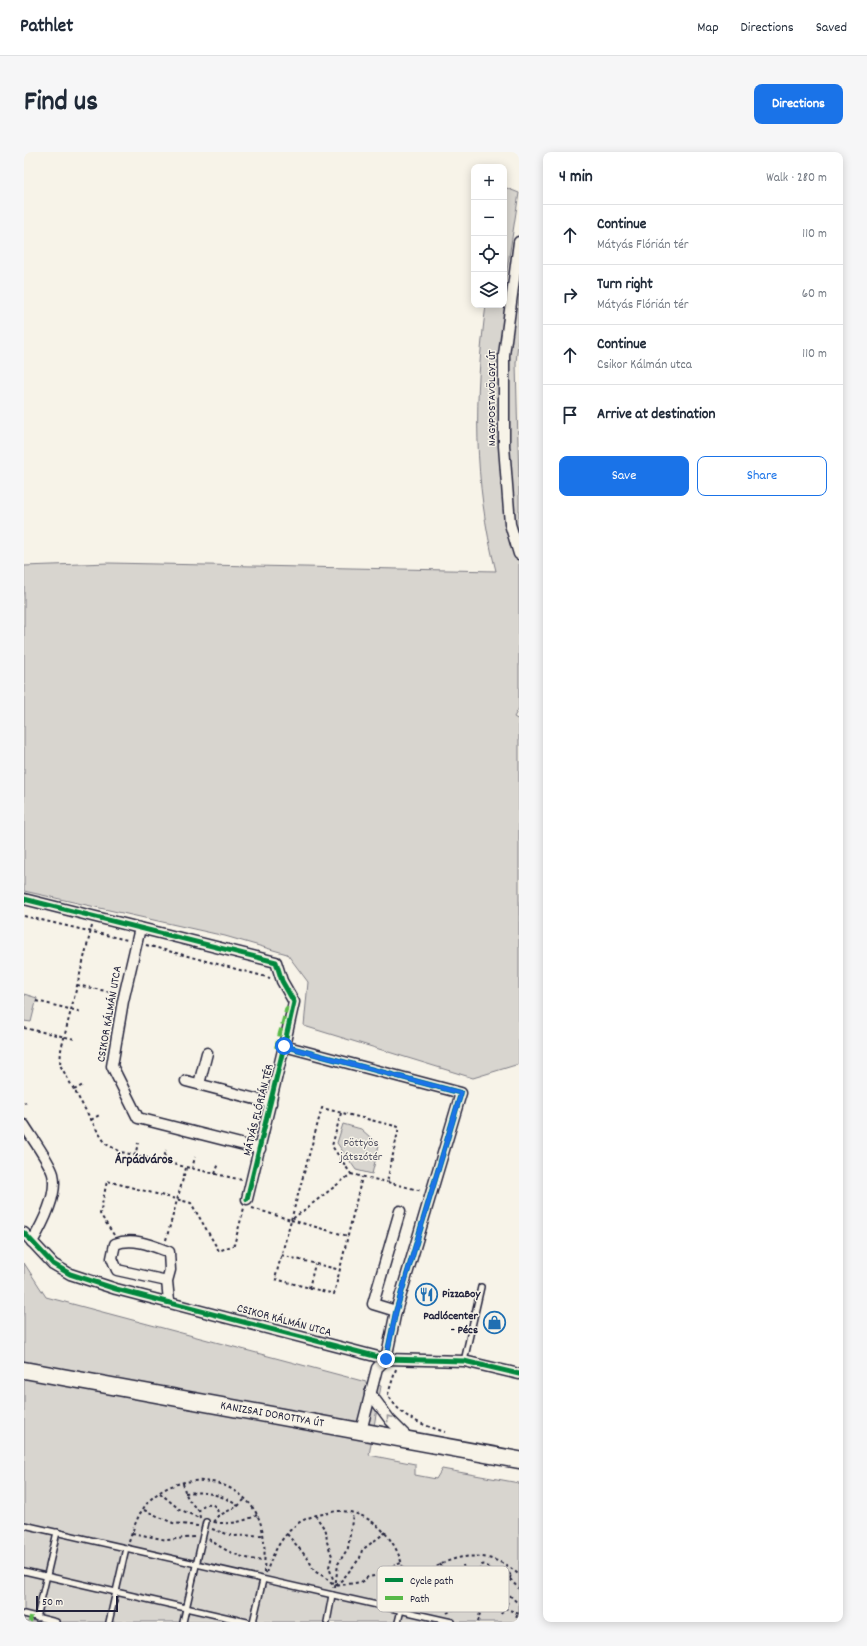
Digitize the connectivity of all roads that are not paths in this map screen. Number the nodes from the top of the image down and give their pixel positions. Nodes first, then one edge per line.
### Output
1 (519, 242) edge
2 (519, 554) edge
3 (24, 899) edge
4 (140, 928) junction
5 (284, 1046) junction
6 (207, 1053) dead end
7 (186, 1081) dead end
8 (200, 1084) junction
9 (271, 1103) junction
10 (24, 1125) edge
11 (260, 1149) junction
12 (243, 1203) road end
13 (400, 1211) dead end
14 (24, 1233) edge
15 (32, 1242) junction
16 (167, 1281) junction
17 (481, 1287) dead end
18 (169, 1301) junction
19 (396, 1311) junction
20 (386, 1359) junction
21 (464, 1361) junction
22 (24, 1370) edge
23 (519, 1374) edge
24 (370, 1393) junction
25 (361, 1431) junction
26 (410, 1440) junction
27 (519, 1460) edge
28 (206, 1522) road end
29 (24, 1525) edge
30 (56, 1532) junction
31 (126, 1548) junction
32 (197, 1564) junction
33 (24, 1572) edge
34 (46, 1577) junction
35 (263, 1580) junction
36 (116, 1592) junction
37 (332, 1595) junction
38 (377, 1605) edge
39 (187, 1608) junction
40 (400, 1612) edge
41 (410, 1612) edge
42 (24, 1614) edge
43 (37, 1618) junction
44 (56, 1622) edge
45 (109, 1622) edge
46 (183, 1622) edge
47 (247, 1622) edge
48 (253, 1622) edge
49 (327, 1622) edge
50 (398, 1622) edge
51 (452, 1622) edge

1 - 2 street, NAGYPOSTAVÖLGYI ÚT
3 - 4 street
4 - 5 street, MÁTYÁS FLÓRIÁN TÉR
4 - 11 street, CSIKOR KÁLMÁN UTCA
5 - 9 street, MÁTYÁS FLÓRIÁN TÉR
5 - 19 street
6 - 8 street
7 - 8 street
8 - 9 street
9 - 11 street, MÁTYÁS FLÓRIÁN TÉR
10 - 15 street
11 - 12 street, MÁTYÁS FLÓRIÁN TÉR
13 - 19 street
14 - 15 street, CSIKOR KÁLMÁN UTCA
15 - 18 street, CSIKOR KÁLMÁN UTCA
16 - 16 street
16 - 18 street
17 - 21 lane
18 - 20 street, CSIKOR KÁLMÁN UTCA
19 - 20 street
20 - 21 street, CSIKOR KÁLMÁN UTCA
20 - 24 street
21 - 23 street, CSIKOR KÁLMÁN UTCA
22 - 25 main road, KANIZSAI DOROTTYA ÚT
24 - 25 street
26 -> 24 street
25 - 26 main road, KANIZSAI DOROTTYA ÚT
26 - 27 main road, KANIZSAI DOROTTYA ÚT
28 - 32 lane
29 - 30 lane
30 - 31 lane
30 - 34 lane
31 - 32 lane
31 - 36 lane
32 - 35 lane
32 - 39 lane
33 - 34 lane
34 - 36 lane
34 - 43 lane
35 - 37 lane
35 - 48 lane
36 - 39 lane
36 - 45 lane
37 - 38 lane
37 - 49 lane
39 - 46 lane
39 - 47 lane
40 - 50 lane
41 - 51 lane
42 - 43 lane
43 - 44 lane

